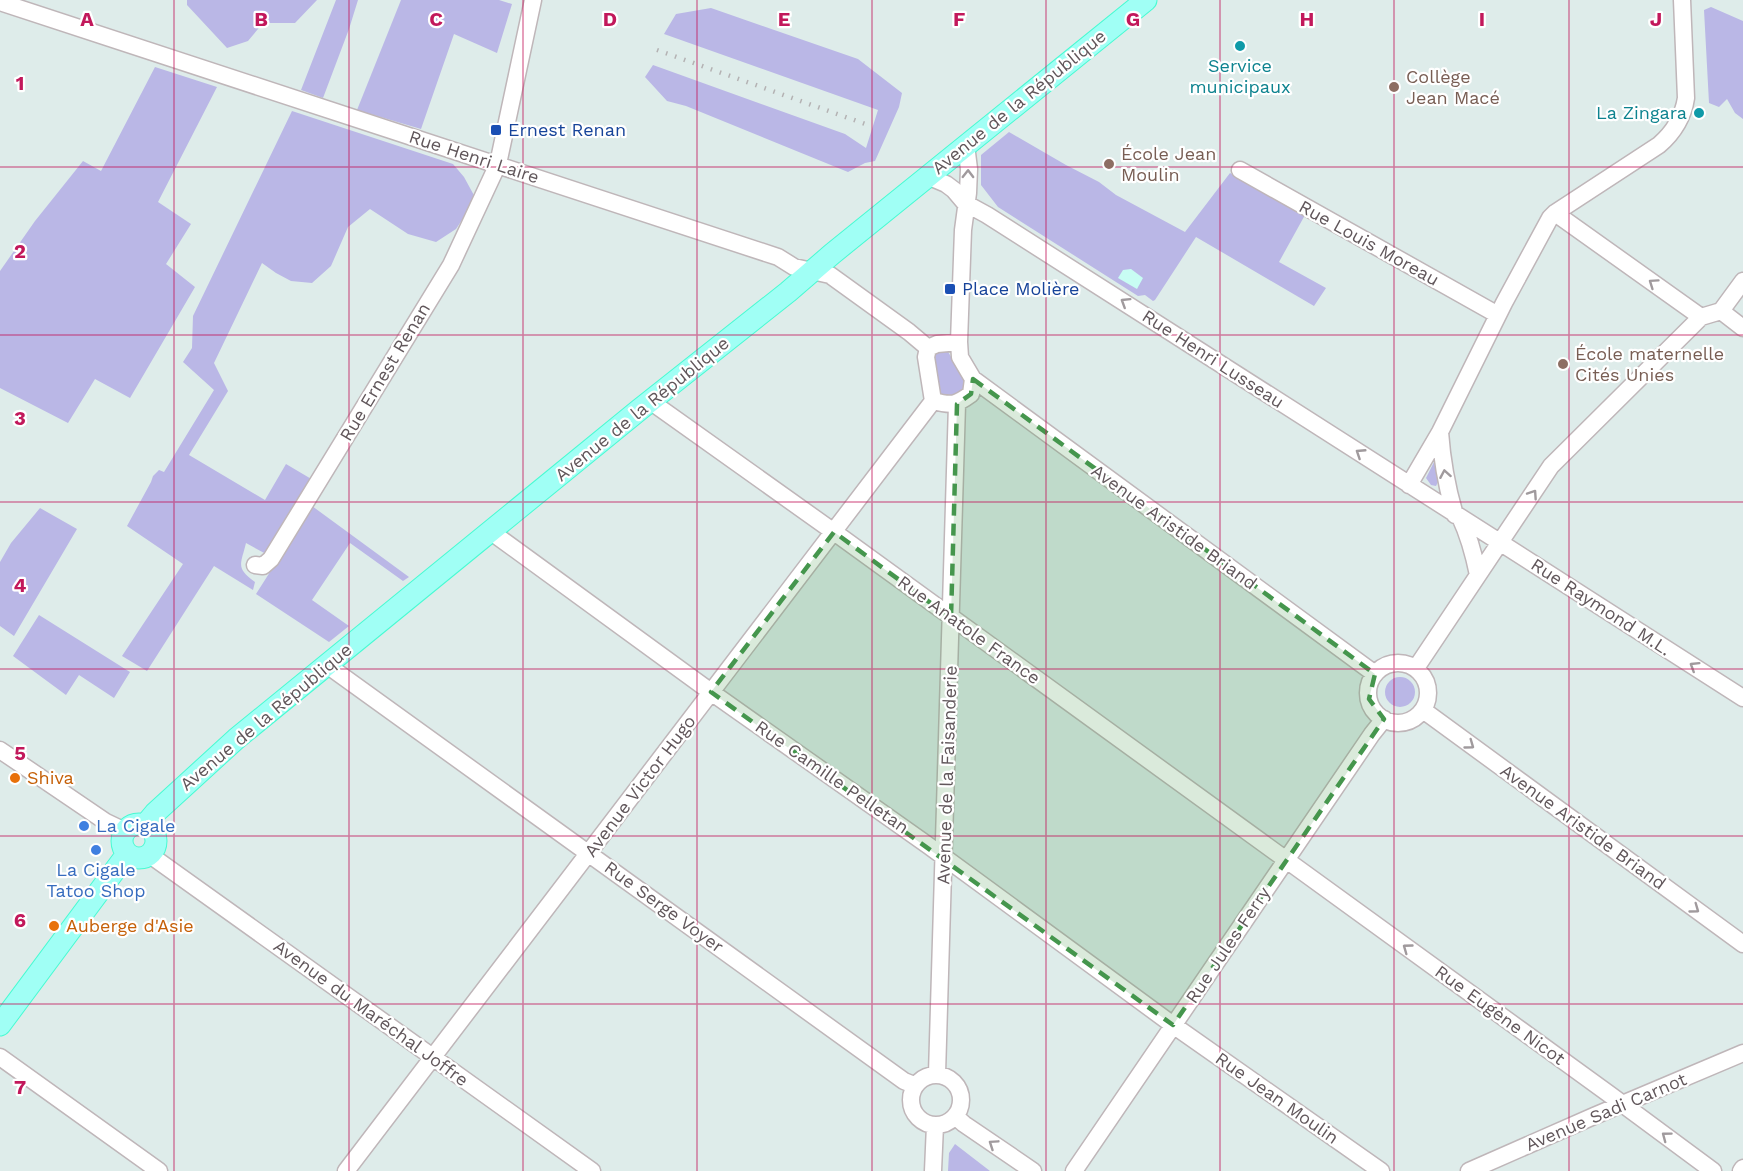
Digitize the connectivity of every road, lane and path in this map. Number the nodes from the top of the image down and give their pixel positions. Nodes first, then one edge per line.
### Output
1 (533, 0) edge
2 (1146, 0) edge
3 (1682, 0) edge
4 (0, 3) edge
5 (966, 145) junction
6 (498, 164) junction
7 (1240, 170) dead end
8 (927, 176) junction
9 (965, 203) junction
10 (1555, 213) junction
11 (813, 270) junction
12 (1743, 281) edge
13 (1721, 311) junction
14 (1498, 315) junction
15 (1701, 317) junction
16 (1743, 328) edge
17 (959, 342) junction
18 (928, 348) junction
19 (973, 379) junction
20 (650, 401) junction
21 (933, 401) junction
22 (957, 404) junction
23 (1440, 432) junction
24 (1409, 485) junction
25 (1458, 516) junction
26 (490, 531) junction
27 (834, 532) junction
28 (1500, 542) junction
29 (255, 565) dead end
30 (1478, 575) junction
31 (951, 617) junction
32 (327, 665) junction
33 (1416, 668) junction
34 (1375, 674) junction
35 (711, 692) junction
36 (1743, 698) edge
37 (1423, 710) junction
38 (1384, 719) junction
39 (0, 750) edge
40 (135, 828) junction
41 (590, 853) junction
42 (127, 854) junction
43 (150, 855) junction
44 (945, 856) junction
45 (1286, 861) junction
46 (1743, 944) edge
47 (0, 1025) edge
48 (1173, 1025) junction
49 (1743, 1053) edge
50 (0, 1057) edge
51 (433, 1057) junction
52 (937, 1074) junction
53 (914, 1085) junction
54 (1623, 1104) junction
55 (956, 1116) junction
56 (935, 1125) junction
57 (159, 1171) edge
58 (346, 1171) edge
59 (592, 1171) edge
60 (933, 1171) edge
61 (1033, 1171) edge
62 (1074, 1171) edge
63 (1381, 1171) edge
64 (1469, 1171) edge
65 (1713, 1171) edge

1 - 6 street, Rue Ernest Renan
2 - 5 main road, Avenue de la République
3 - 10 street
4 - 6 street, Rue Henri Laire
5 - 8 main road, Avenue de la République
9 -> 5 street
6 - 11 street, Rue Henri Laire
6 - 29 street, Rue Ernest Renan
7 - 14 street, Rue Louis Moreau
8 - 9 street
8 - 11 main road, Avenue de la République
9 - 17 street
24 -> 9 street, Rue Henri Lusseau
10 - 14 street
15 -> 10 street
11 - 18 street, Rue Henri Laire
11 - 20 main road, Avenue de la République
12 - 13 street
13 - 15 street
13 - 16 street
14 - 23 street
28 -> 15 street
17 - 18 street
17 - 19 street
18 - 21 street
19 - 22 street
19 - 34 street, Avenue Aristide Briand
20 - 26 main road, Avenue de la République
20 - 27 street, Rue Anatole France
21 - 22 street
21 - 27 street, Avenue Victor Hugo
22 - 31 street, Avenue de la Faisanderie
23 - 24 street
25 -> 23 street
24 - 25 street, Rue Henri Lusseau
25 - 28 street, Rue Raymond M.L.
25 - 30 street
26 - 32 main road, Avenue de la République
26 - 35 street, Rue Camille Pelletan
27 - 31 street, Rue Anatole France
27 - 35 street, Avenue Victor Hugo
28 - 30 street
36 -> 28 street, Rue Raymond M.L.
30 - 33 street
31 - 44 street, Avenue de la Faisanderie
31 - 45 street, Rue Anatole France
32 - 40 main road, Avenue de la République
32 - 41 street, Rue Serge Voyer
33 - 34 street
33 - 37 street
34 - 38 street
35 - 41 street, Avenue Victor Hugo
35 - 44 street, Rue Camille Pelletan
37 - 38 street
37 -> 46 street, Avenue Aristide Briand
38 - 45 street, Rue Jules Ferry
39 - 40 street
40 - 42 main road
40 - 43 main road
41 - 51 street, Avenue Victor Hugo
41 - 53 street, Rue Serge Voyer
42 - 43 main road
42 - 47 main road
43 - 51 street, Avenue du Maréchal Joffre
44 - 48 street, Rue Camille Pelletan
44 - 52 street, Avenue de la Faisanderie
45 - 48 street, Rue Jules Ferry
54 -> 45 street, Rue Eugène Nicot
48 - 62 street, Rue Jules Ferry
48 - 63 street, Rue Jean Moulin
49 - 54 street, Avenue Sadi Carnot
50 - 57 street
51 - 58 street, Avenue Victor Hugo
51 - 59 street, Avenue du Maréchal Joffre
52 - 53 street
52 - 55 street
53 - 56 street
54 - 64 street, Avenue Sadi Carnot
65 -> 54 street, Rue Eugène Nicot
55 - 56 street
61 -> 55 street
56 - 60 street

